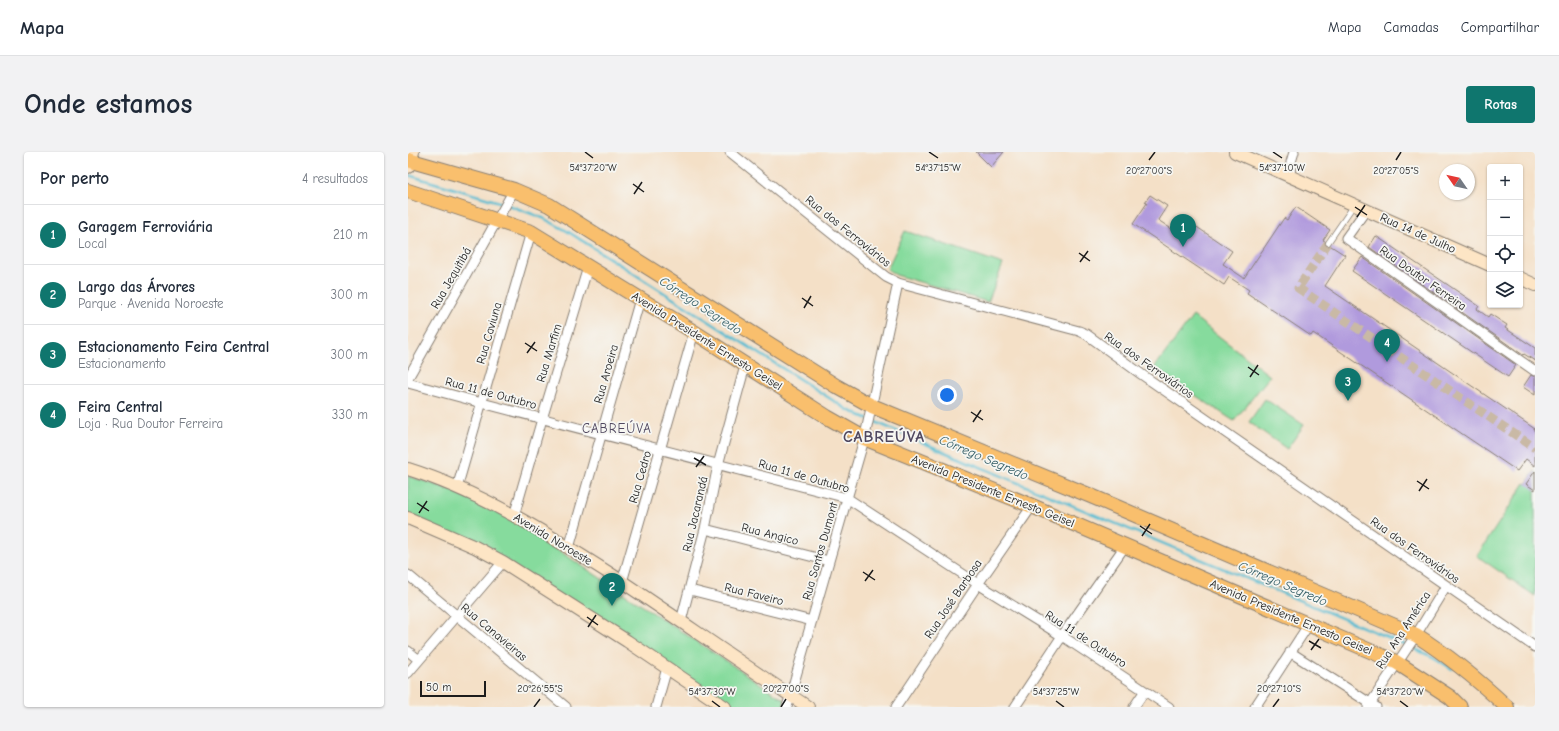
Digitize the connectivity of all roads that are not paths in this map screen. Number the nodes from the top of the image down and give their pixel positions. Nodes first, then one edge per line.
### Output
1 (730, 152) edge
2 (1235, 152) edge
3 (1294, 152) edge
4 (410, 161) edge
5 (1290, 176) junction
6 (408, 191) edge
7 (514, 192) junction
8 (1354, 204) junction
9 (1366, 210) junction
10 (499, 220) junction
11 (531, 232) junction
12 (1328, 243) tunnel mouth
13 (1487, 264) edge
14 (588, 267) junction
15 (1523, 279) edge
16 (898, 283) junction
17 (1535, 285) edge
18 (640, 299) junction
19 (694, 332) junction
20 (745, 366) junction
21 (1535, 371) edge
22 (408, 378) edge
23 (408, 383) edge
24 (482, 403) junction
25 (872, 408) junction
26 (542, 419) junction
27 (602, 434) junction
28 (865, 437) junction
29 (660, 450) junction
30 (718, 464) junction
31 (408, 469) edge
32 (457, 488) junction
33 (847, 498) junction
34 (1032, 506) junction
35 (514, 516) junction
36 (408, 518) edge
37 (705, 529) junction
38 (1125, 546) junction
39 (570, 548) junction
40 (829, 561) junction
41 (503, 562) junction
42 (408, 575) edge
43 (622, 582) junction
44 (978, 584) junction
45 (1446, 586) junction
46 (690, 590) junction
47 (456, 616) junction
48 (681, 621) junction
49 (812, 621) junction
50 (1309, 624) junction
51 (1415, 635) junction
52 (1062, 636) junction
53 (1535, 647) edge
54 (408, 652) edge
55 (1290, 652) junction
56 (419, 660) junction
57 (1397, 661) junction
58 (667, 668) junction
59 (408, 673) edge
60 (1144, 692) junction
61 (789, 701) edge
62 (1371, 706) edge
63 (566, 707) edge
64 (656, 707) edge
65 (725, 707) edge
66 (808, 707) edge
67 (896, 707) edge
68 (1015, 707) edge
69 (1134, 707) edge
70 (1169, 707) edge
71 (1255, 707) edge
72 (1460, 707) edge
73 (1506, 707) edge

1 - 16 street, Rua dos Ferroviários
2 - 5 main road, Rua 14 de Julho
3 - 5 street
4 - 7 main road
5 - 8 main road, Rua 14 de Julho
6 - 10 main road, Avenida Presidente Ernesto Geisel
7 - 10 street, Rua Jequitibá
7 - 25 main road
8 - 9 main road, Rua 14 de Julho
8 - 12 lane
9 - 13 main road, Rua 14 de Julho
9 - 21 street, Rua Doutor Ferreira
10 - 11 main road, Avenida Presidente Ernesto Geisel
10 - 22 street, Rua Jequitibá
11 - 14 main road, Avenida Presidente Ernesto Geisel
11 - 24 street, Rua Caviuna
14 - 18 main road, Avenida Presidente Ernesto Geisel
14 - 26 street, Rua Marfim
15 - 17 main road
16 - 25 street, Rua Santos Dumont
16 - 45 street, Rua dos Ferroviários
18 - 19 main road, Avenida Presidente Ernesto Geisel
18 - 27 street, Rua Aroeira
19 - 20 main road, Avenida Presidente Ernesto Geisel
19 - 29 street, Rua Cedro
20 - 28 main road, Avenida Presidente Ernesto Geisel
20 - 30 street, Rua Jacarandá
23 - 24 street, Rua 11 de Outubro
24 - 26 street, Rua 11 de Outubro
24 - 32 street, Rua Caviuna
25 - 28 street, Rua Santos Dumont
25 - 51 main road
26 - 27 street, Rua 11 de Outubro
26 - 35 street, Rua Marfim
27 - 29 street, Rua 11 de Outubro
27 - 39 street, Rua Aroeira
28 - 33 street, Rua Santos Dumont
28 - 34 main road, Avenida Presidente Ernesto Geisel
29 - 30 street, Rua 11 de Outubro
29 - 43 street, Rua Cedro
30 - 33 street, Rua 11 de Outubro
30 - 37 street, Rua Jacarandá
31 - 32 main road, Avenida Noroeste
32 - 35 main road, Avenida Noroeste
33 - 40 street, Rua Santos Dumont
33 - 44 street, Rua 11 de Outubro
34 - 38 main road, Avenida Presidente Ernesto Geisel
34 - 44 street, Rua José Barbosa
35 - 39 main road, Avenida Noroeste
36 - 41 main road
37 - 40 street, Rua Angico
37 - 46 street, Rua Jacarandá
38 - 50 main road, Avenida Presidente Ernesto Geisel
38 - 52 street
39 - 43 main road, Avenida Noroeste
40 - 49 street, Rua Santos Dumont
41 - 47 street
41 - 58 main road
42 - 47 street, Rua Canavieiras
43 - 48 main road, Avenida Noroeste
44 - 52 street, Rua 11 de Outubro
44 - 67 street, Rua José Barbosa
45 - 51 street, Rua Ana América
45 - 53 street, Rua dos Ferroviários
46 - 48 street, Rua Jacarandá
46 - 49 street, Rua Faveiro
47 - 56 street
47 - 63 street, Rua Canavieiras
48 - 61 main road, Avenida Noroeste
49 - 61 street, Rua Santos Dumont
50 - 55 street
50 - 57 main road, Avenida Presidente Ernesto Geisel
51 - 57 street, Rua Ana América
51 - 73 main road
52 - 60 street, Rua 11 de Outubro
52 - 68 street
54 - 56 street
55 - 62 street
55 - 71 street
56 - 59 street
57 - 62 street, Rua Ana América
57 - 72 main road, Avenida Presidente Ernesto Geisel
58 - 64 street
58 - 65 main road
60 - 69 street
60 - 70 street, Rua 11 de Outubro
61 - 66 main road, Avenida Noroeste

